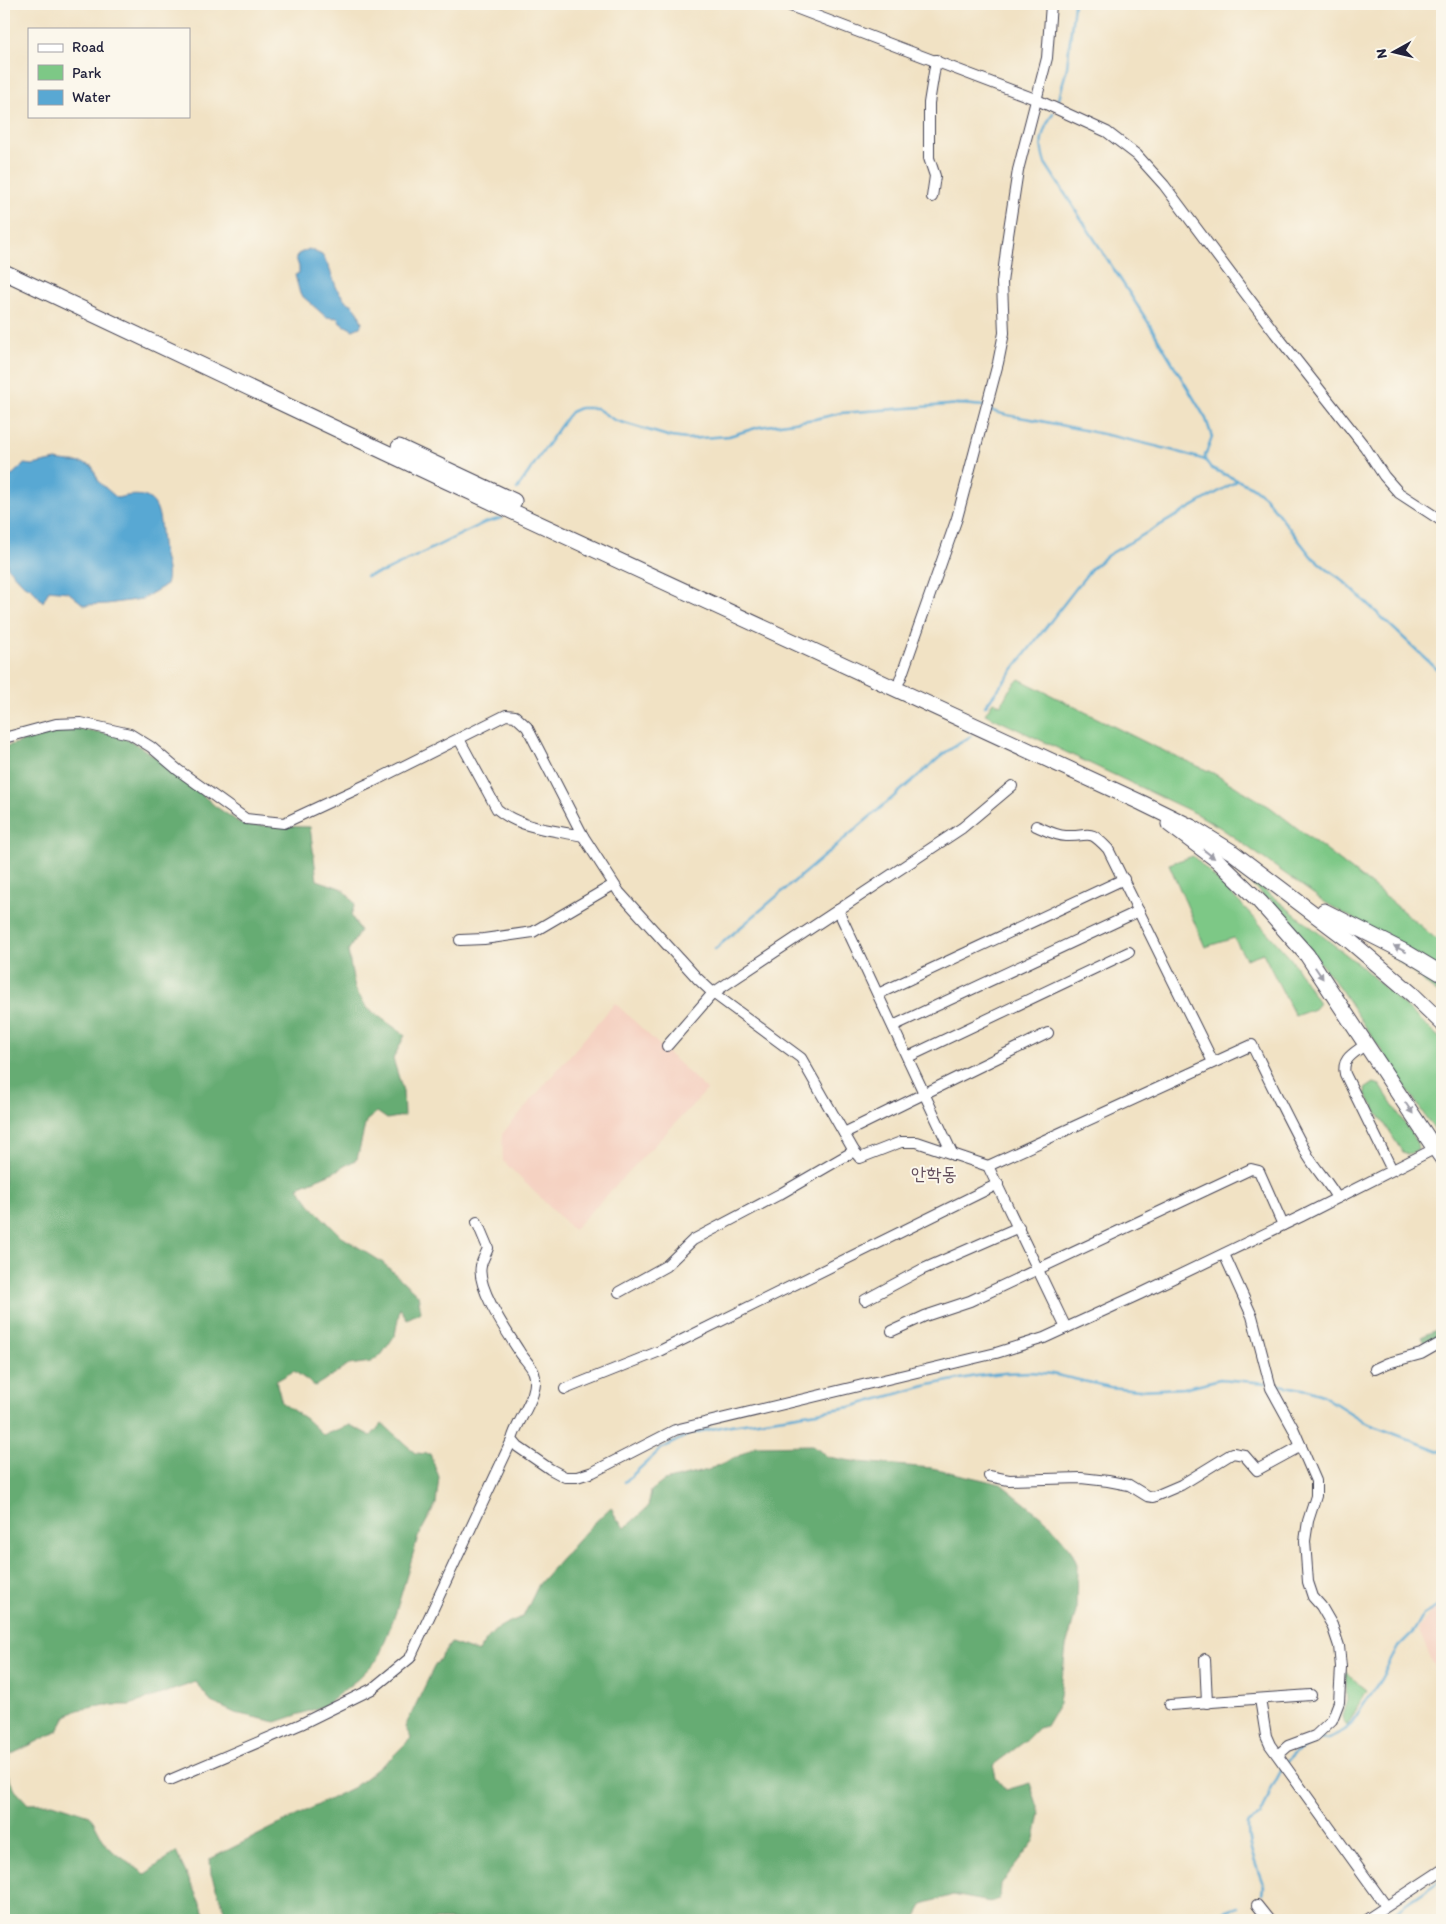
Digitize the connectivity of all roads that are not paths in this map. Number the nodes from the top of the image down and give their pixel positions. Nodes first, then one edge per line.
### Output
1 (786, 4) edge
2 (1051, 4) edge
3 (936, 60) junction
4 (1035, 99) junction
5 (932, 197) dead end
6 (4, 262) edge
7 (4, 272) edge
8 (1442, 521) edge
9 (900, 680) junction
10 (4, 738) edge
11 (459, 739) junction
12 (1012, 786) dead end
13 (1142, 803) junction
14 (1036, 826) dead end
15 (582, 836) junction
16 (1124, 879) junction
17 (613, 885) junction
18 (838, 910) junction
19 (1324, 910) junction
20 (1139, 911) junction
21 (460, 940) dead end
22 (1129, 952) dead end
23 (1442, 974) edge
24 (713, 993) junction
25 (878, 994) junction
26 (1442, 1009) edge
27 (1442, 1023) edge
28 (893, 1026) junction
29 (1048, 1033) dead end
30 (1366, 1044) junction
31 (666, 1046) dead end
32 (908, 1057) junction
33 (1213, 1062) junction
34 (925, 1092) junction
35 (844, 1133) junction
36 (854, 1151) junction
37 (1440, 1151) edge
38 (953, 1154) junction
39 (988, 1166) junction
40 (1392, 1170) junction
41 (998, 1184) junction
42 (1337, 1198) junction
43 (478, 1222) dead end
44 (1284, 1225) junction
45 (1019, 1227) junction
46 (1224, 1254) junction
47 (1038, 1269) junction
48 (619, 1292) dead end
49 (865, 1300) dead end
50 (1066, 1328) junction
51 (892, 1331) dead end
52 (1442, 1342) edge
53 (1375, 1369) dead end
54 (564, 1389) dead end
55 (512, 1440) junction
56 (1301, 1446) junction
57 (989, 1476) dead end
58 (1205, 1659) dead end
59 (1311, 1695) dead end
60 (1260, 1699) junction
61 (1207, 1703) junction
62 (1170, 1706) dead end
63 (1279, 1754) junction
64 (170, 1780) dead end
65 (1442, 1870) edge
66 (1257, 1904) dead end
67 (1386, 1906) junction
68 (1269, 1920) edge
69 (1366, 1920) edge

1 - 3 street
2 - 4 street
3 - 4 street
3 - 5 street
4 - 8 street
4 - 9 street
6 - 9 highway
7 - 13 highway
9 - 19 highway
10 - 11 street
11 - 15 street
11 - 15 street
12 - 18 street
13 - 27 highway
13 -> 30 highway
14 - 16 street
15 - 17 street
16 - 20 street
16 - 25 street
17 - 21 street
17 - 24 street
18 - 24 street
18 - 25 street
23 -> 19 highway
19 - 26 highway
20 - 28 street
20 - 33 street
22 - 32 street
24 - 31 street
24 - 35 street
25 - 28 street
28 - 32 street
29 - 34 street
30 -> 37 highway
30 - 40 street
32 - 34 street
33 - 39 street
33 - 42 street
34 - 35 street
34 - 38 street
35 - 36 street
36 - 38 street
36 - 48 street
37 - 40 street
38 - 39 street
39 - 41 street
40 - 42 street
41 - 45 street
41 - 54 street
42 - 44 street
43 - 55 street
44 - 46 street
44 - 47 street
45 - 47 street
45 - 49 street
46 - 50 street
46 - 56 street
47 - 50 street
47 - 51 street
50 - 55 street
52 - 53 street
55 - 64 street
56 - 57 street
56 - 63 street
58 - 61 street
59 - 60 street
60 - 61 street
60 - 63 street
61 - 62 street
63 - 67 street
65 - 67 street
66 - 68 street
67 - 69 street

